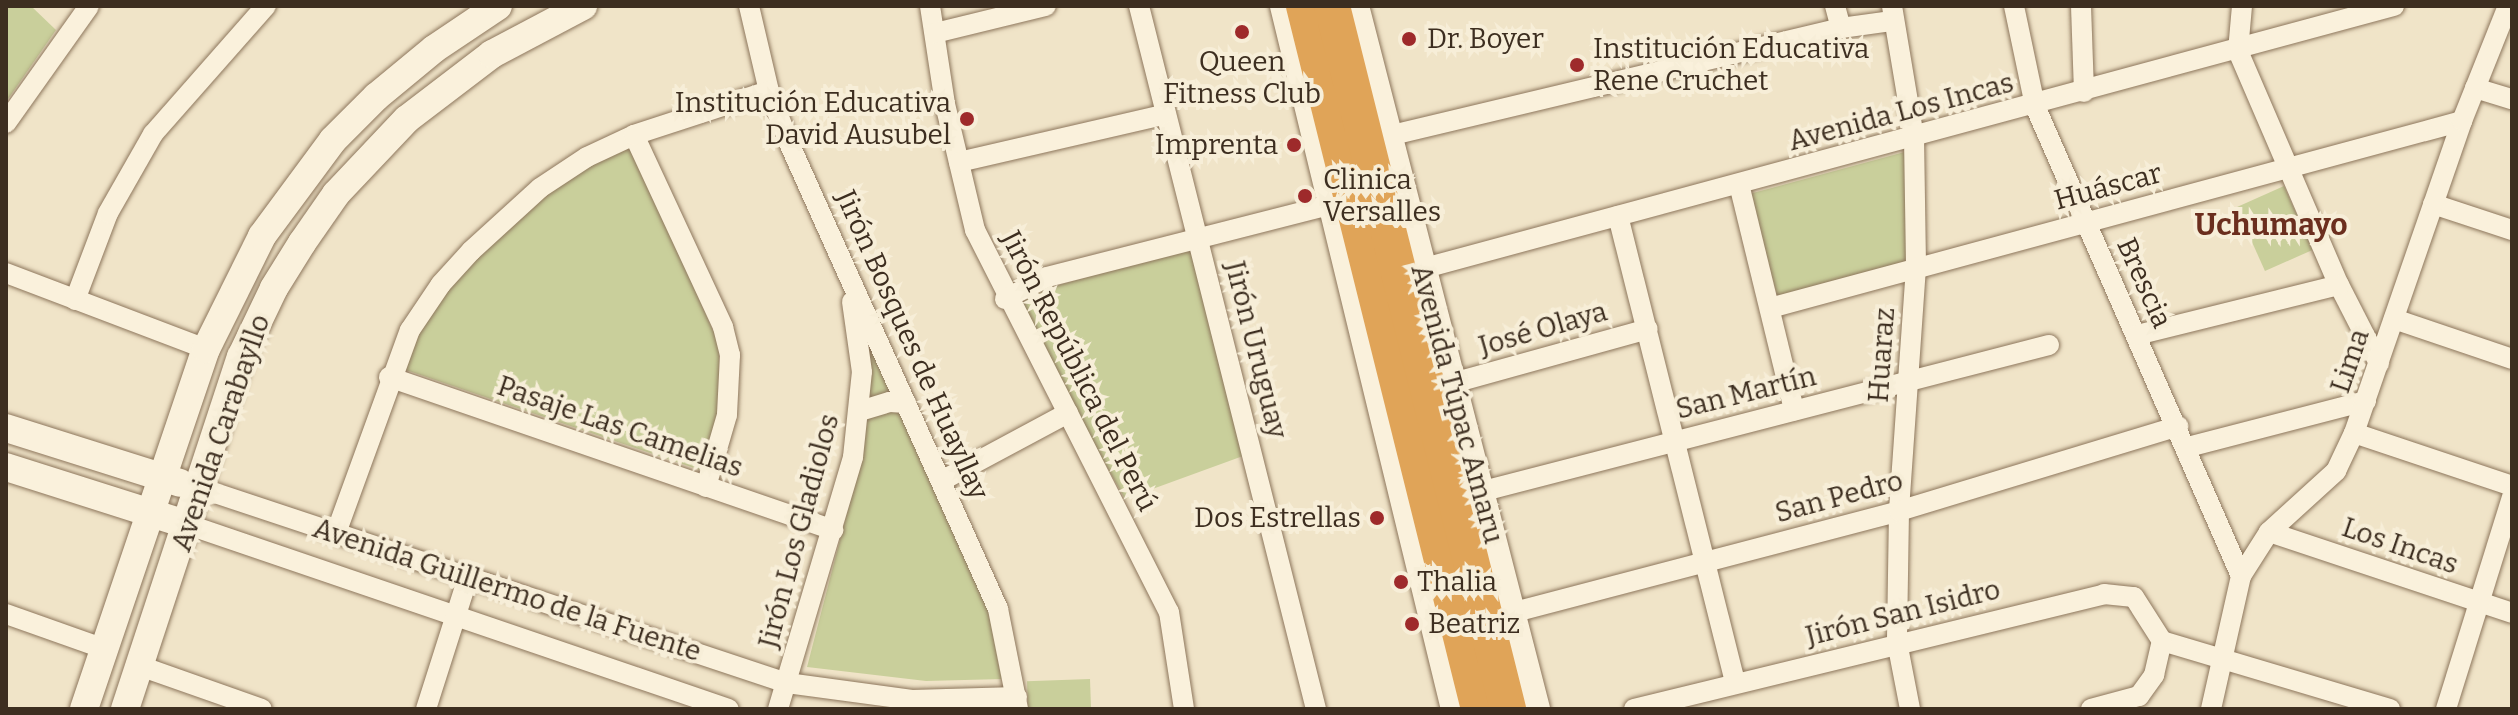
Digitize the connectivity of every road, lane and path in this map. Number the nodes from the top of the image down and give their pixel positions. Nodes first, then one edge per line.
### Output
1 (89, 6) edge
2 (266, 6) edge
3 (498, 6) edge
4 (583, 6) edge
5 (749, 6) edge
6 (930, 6) edge
7 (1046, 6) edge
8 (1139, 6) edge
9 (1284, 6) edge
10 (1304, 6) edge
11 (1332, 6) edge
12 (1355, 6) edge
13 (1835, 6) edge
14 (2014, 6) edge
15 (2081, 6) edge
16 (2242, 6) edge
17 (2508, 6) edge
18 (2390, 7) edge
19 (1892, 13) edge
20 (1841, 28) junction
21 (935, 33) junction
22 (2238, 51) junction
23 (2475, 88) junction
24 (769, 91) junction
25 (2084, 92) junction
26 (2512, 99) edge
27 (2035, 106) junction
28 (1162, 115) junction
29 (2462, 121) junction
30 (6, 123) edge
31 (634, 135) junction
32 (1388, 136) junction
33 (1914, 137) junction
34 (959, 162) junction
35 (2287, 168) junction
36 (1739, 184) junction
37 (1333, 204) junction
38 (2433, 204) junction
39 (1618, 216) junction
40 (2085, 222) junction
41 (2512, 230) edge
42 (1198, 236) junction
43 (1916, 267) junction
44 (1421, 269) junction
45 (846, 271) junction
46 (6, 273) edge
47 (2339, 285) junction
48 (1005, 299) junction
49 (75, 300) junction
50 (1770, 308) junction
51 (2394, 319) junction
52 (1648, 329) junction
53 (2137, 335) junction
54 (2049, 345) dead end
55 (206, 349) junction
56 (2512, 359) edge
57 (2379, 363) junction
58 (389, 377) junction
59 (1909, 381) junction
60 (1453, 383) junction
61 (2366, 401) junction
62 (906, 403) junction
63 (1794, 410) junction
64 (860, 411) junction
65 (1068, 413) junction
66 (2178, 426) junction
67 (6, 428) edge
68 (2354, 433) junction
69 (1678, 439) junction
70 (2188, 447) junction
71 (6, 467) edge
72 (162, 479) junction
73 (943, 480) junction
74 (2512, 486) edge
75 (706, 487) junction
76 (200, 488) junction
77 (1469, 495) junction
78 (2512, 497) edge
79 (1899, 511) junction
80 (151, 514) junction
81 (189, 525) junction
82 (833, 530) junction
83 (2269, 532) junction
84 (336, 533) junction
85 (1705, 560) junction
86 (2241, 576) junction
87 (468, 577) junction
88 (2478, 603) junction
89 (1511, 613) junction
90 (2512, 613) edge
91 (6, 614) edge
92 (457, 616) junction
93 (2162, 641) junction
94 (1897, 642) junction
95 (105, 649) junction
96 (2219, 657) junction
97 (140, 666) junction
98 (787, 683) junction
99 (1735, 683) junction
100 (2332, 700) edge
101 (1017, 703) edge
102 (1463, 707) edge
103 (84, 709) edge
104 (125, 709) edge
105 (262, 709) edge
106 (426, 709) edge
107 (729, 709) edge
108 (778, 709) edge
109 (1184, 709) edge
110 (1316, 709) edge
111 (1508, 709) edge
112 (1536, 709) edge
113 (1634, 709) edge
114 (1910, 709) edge
115 (2091, 709) edge
116 (2211, 709) edge
117 (2390, 709) edge
118 (2446, 709) edge

1 - 30 street
2 - 49 street
3 - 55 main road, Avenida Carabayllo
4 - 76 main road, Avenida Carabayllo
5 - 24 street, Jirón Bosques de Huayllay
6 - 21 street, Jirón República del Perú
7 - 21 street
8 - 28 street, Jirón Uruguay
9 - 37 main road, Avenida Túpac Amaru
10 - 102 highway, Avenida Túpac Amaru
11 - 77 highway, Avenida Túpac Amaru
12 - 32 main road, Avenida Túpac Amaru
13 - 20 street
14 - 27 street, Brescia
15 - 25 street
16 - 22 street
17 - 23 street, Lima
18 - 22 street, Avenida Los Incas
19 - 20 street
19 - 33 street, Huaraz
20 - 32 street
21 - 34 street, Jirón República del Perú
22 - 25 street, Avenida Los Incas
22 - 35 street
23 - 26 street
23 - 29 street, Lima
24 - 31 street
24 - 45 street, Jirón Bosques de Huayllay
25 - 27 street, Avenida Los Incas
27 - 33 street, Avenida Los Incas
27 - 40 street, Brescia
28 - 34 street
28 - 42 street, Jirón Uruguay
29 - 35 street, Huáscar
29 - 38 street, Lima
31 - 58 street
31 - 75 street
32 - 44 main road, Avenida Túpac Amaru
33 - 36 street, Avenida Los Incas
33 - 43 street, Huaraz
34 - 48 street, Jirón República del Perú
35 - 40 street, Huáscar
35 - 47 street
36 - 39 street, Avenida Los Incas
36 - 50 street
37 - 42 street
37 - 102 main road, Avenida Túpac Amaru
38 - 41 street
38 - 51 street, Lima
39 - 44 street, Avenida Los Incas
39 - 52 street
40 - 43 street, Huáscar
40 - 53 street, Brescia
42 - 48 street
42 - 110 street, Jirón Uruguay
43 - 50 street, Huáscar
43 - 59 street, Huaraz
44 - 60 main road, Avenida Túpac Amaru
45 - 62 street, Jirón Bosques de Huayllay
45 - 64 street, Jirón Los Gladiolos
46 - 49 street
47 - 53 street
47 - 57 street
48 - 65 street, Jirón República del Perú
49 - 55 street
50 - 63 street
51 - 56 street
51 - 57 street, Lima
52 - 60 street, José Olaya
52 - 69 street
53 - 66 street, Brescia
54 - 59 street, San Martín
55 - 72 main road, Avenida Carabayllo
57 - 61 street, Lima
58 - 75 street, Pasaje Las Camelias
58 - 84 street
59 - 63 street, San Martín
59 - 79 street, Huaraz
60 - 77 main road, Avenida Túpac Amaru
61 - 68 street, Lima
61 - 70 street
62 - 64 street
62 - 73 street, Jirón Bosques de Huayllay
63 - 69 street, San Martín
64 - 82 street, Jirón Los Gladiolos
65 - 73 street
65 - 109 street, Jirón República del Perú
66 - 70 street, Brescia
66 - 79 street, San Pedro
67 - 72 main road, Avenida Guillermo de la Fuente
68 - 74 street
68 - 83 street, Lima
69 - 77 street, San Martín
69 - 85 street
70 - 86 street, Brescia
71 - 80 main road, Avenida Guillermo de la Fuente
72 - 76 main road, Avenida Guillermo de la Fuente
72 - 80 main road, Avenida Carabayllo
73 - 101 street, Jirón Bosques de Huayllay
75 - 82 street, Pasaje Las Camelias
76 - 81 main road, Avenida Carabayllo
76 - 84 street, Avenida Guillermo de la Fuente
77 - 89 main road, Avenida Túpac Amaru
77 - 111 highway, Avenida Túpac Amaru
78 - 88 street
79 - 85 street, San Pedro
79 - 94 street, Huaraz
80 - 81 main road, Avenida Guillermo de la Fuente
80 - 95 main road, Avenida Carabayllo
81 - 92 street, Avenida Guillermo de la Fuente
81 - 97 main road, Avenida Carabayllo
82 - 98 street, Jirón Los Gladiolos
83 - 86 street, Lima
83 - 88 street, Los Incas
84 - 87 street, Avenida Guillermo de la Fuente
85 - 89 street, San Pedro
85 - 99 street
86 - 96 street, Lima
87 - 92 street
87 - 98 street, Avenida Guillermo de la Fuente
88 - 90 street, Los Incas
88 - 118 street
89 - 112 main road, Avenida Túpac Amaru
91 - 95 street
92 - 106 street
92 - 107 street, Avenida Guillermo de la Fuente
93 - 94 street, Jirón San Isidro
93 - 96 street
93 - 115 street
94 - 99 street, Jirón San Isidro
94 - 114 street, Huaraz
95 - 103 main road, Avenida Carabayllo
96 - 100 street
96 - 116 street, Lima
97 - 104 main road, Avenida Carabayllo
97 - 105 street
98 - 101 street, Avenida Guillermo de la Fuente
98 - 108 street, Jirón Los Gladiolos
99 - 113 street, Jirón San Isidro
100 - 117 street

